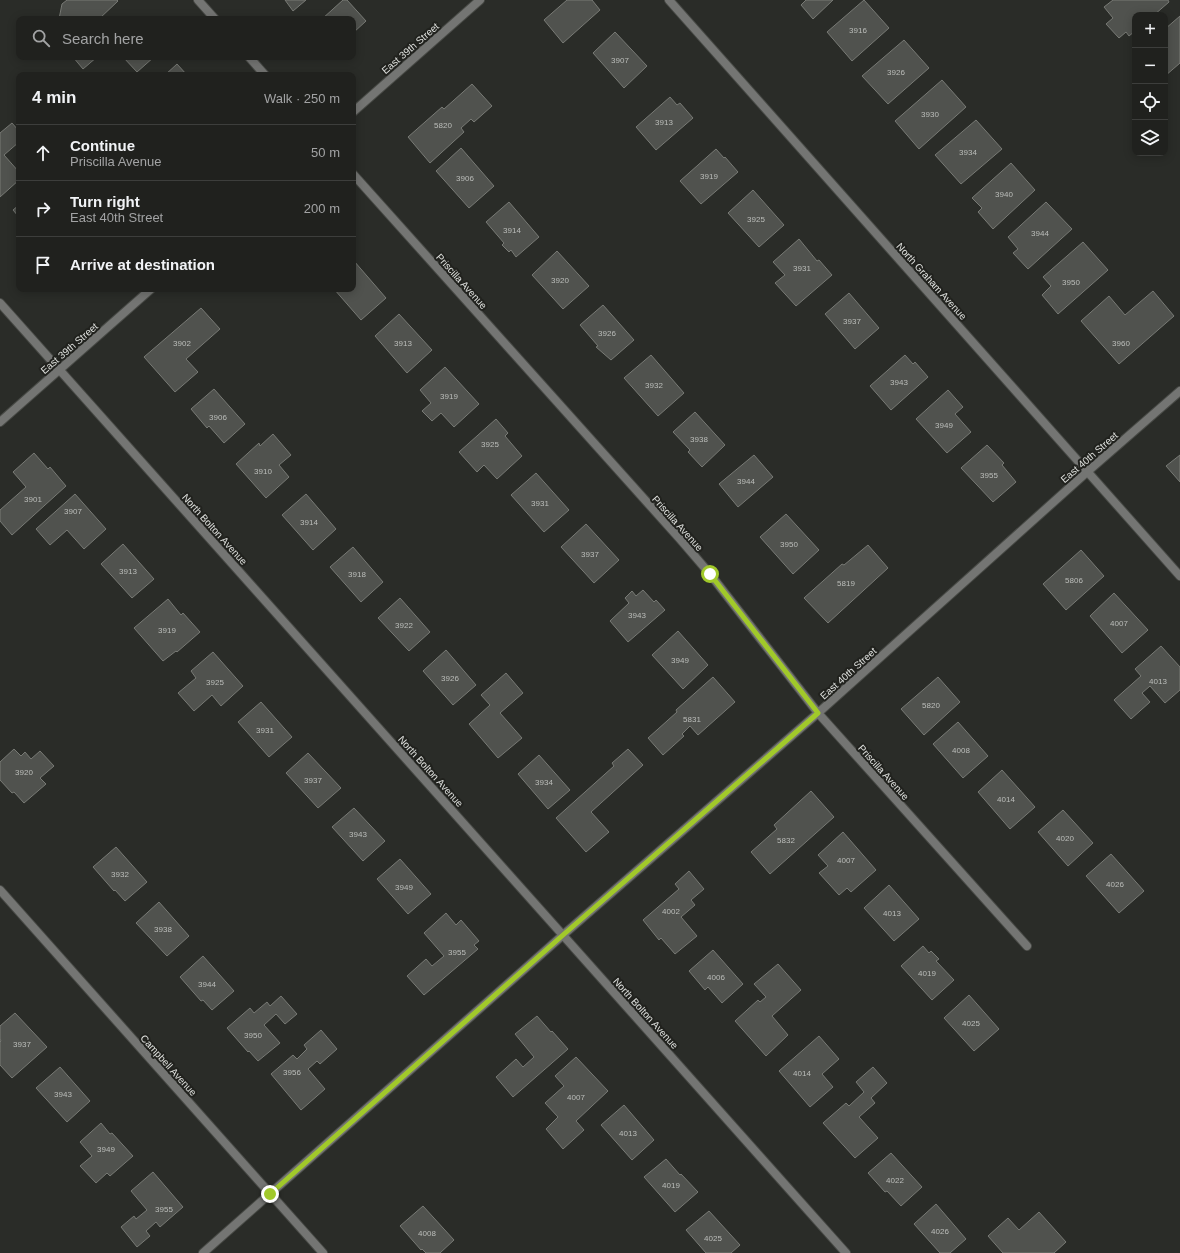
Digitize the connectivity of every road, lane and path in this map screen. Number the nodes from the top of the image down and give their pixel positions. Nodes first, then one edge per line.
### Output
1 (198, 0) edge
2 (480, 0) edge
3 (669, 0) edge
4 (212, 16) edge
5 (252, 60) edge
6 (262, 72) edge
7 (356, 109) edge
8 (356, 177) edge
9 (148, 292) edge
10 (0, 302) edge
11 (60, 370) junction
12 (1180, 391) edge
13 (0, 422) edge
14 (1087, 472) junction
15 (1180, 576) edge
16 (818, 713) junction
17 (0, 890) edge
18 (563, 935) junction
19 (1027, 946) dead end
20 (270, 1194) junction
21 (203, 1253) edge
22 (323, 1253) edge
23 (846, 1253) edge

1 - 4 street
2 - 7 street, East 39th Street
3 - 14 street, North Graham Avenue
5 - 6 street
8 - 16 street, Priscilla Avenue
9 - 11 street, East 39th Street
10 - 11 street, North Bolton Avenue
11 - 13 street, East 39th Street
11 - 18 street, North Bolton Avenue
12 - 14 street, East 40th Street
14 - 15 street, North Graham Avenue
14 - 16 street, East 40th Street
16 - 18 street, East 40th Street
16 - 19 street, Priscilla Avenue
17 - 20 street, Campbell Avenue
18 - 20 street, East 40th Street
18 - 23 street, North Bolton Avenue
20 - 21 street, East 40th Street
20 - 22 street, Campbell Avenue

